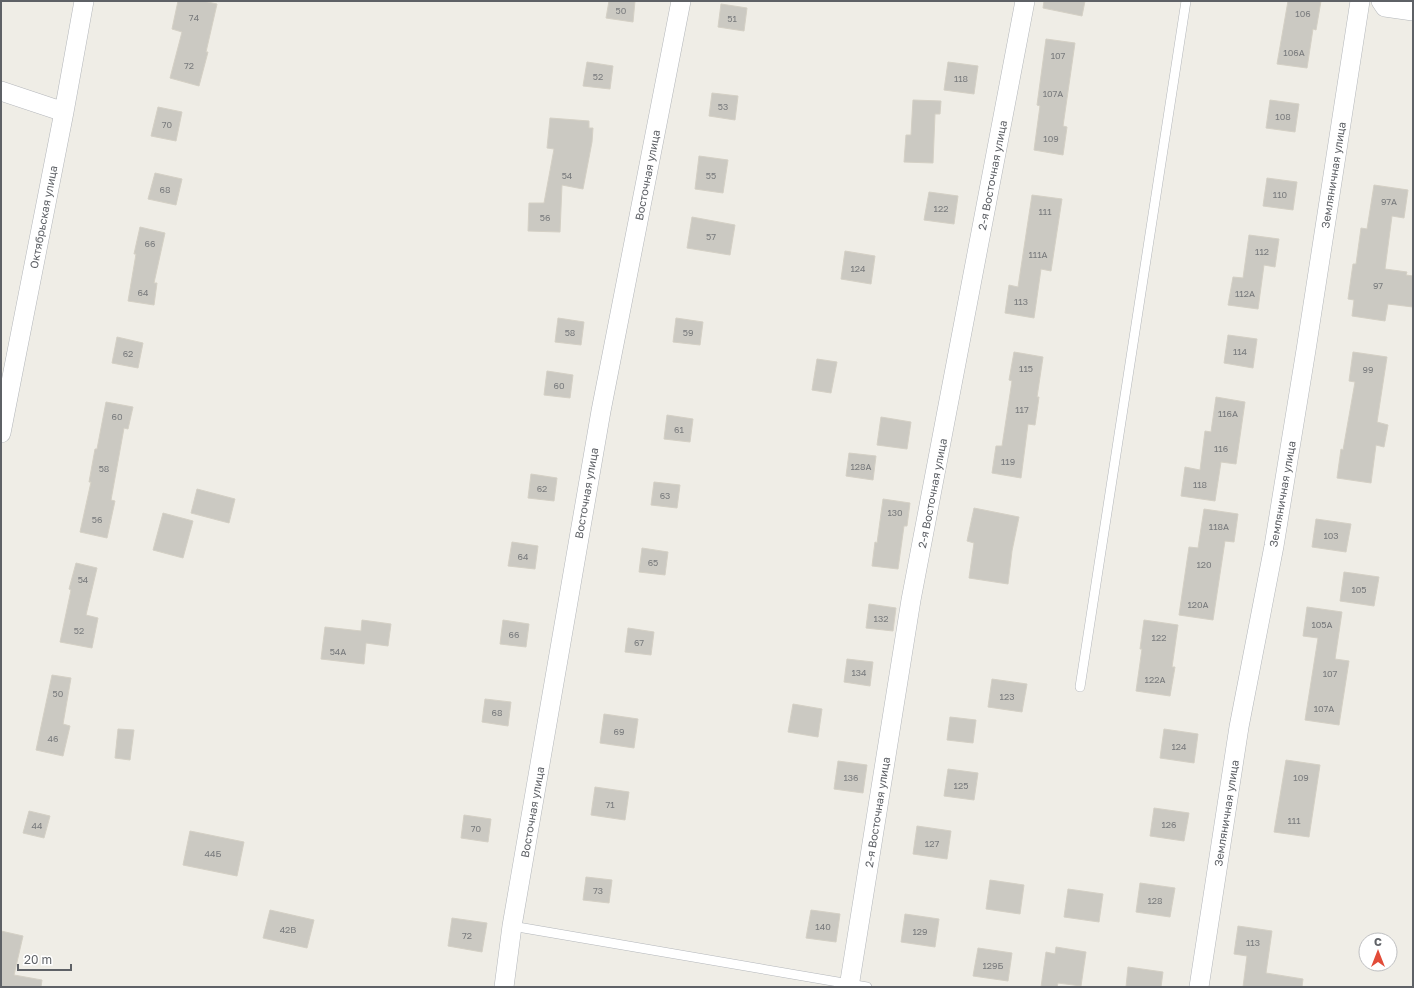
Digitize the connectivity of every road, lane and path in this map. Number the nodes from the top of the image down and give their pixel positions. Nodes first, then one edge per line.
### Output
1 (84, 1) edge
2 (681, 1) edge
3 (1025, 1) edge
4 (1186, 1) edge
5 (1360, 1) edge
6 (1381, 1) edge
7 (1413, 11) edge
8 (1, 91) edge
9 (64, 112) junction
10 (1, 433) edge
11 (1080, 687) dead end
12 (512, 926) junction
13 (855, 986) edge
14 (504, 987) edge
15 (1199, 987) edge

1 - 9 street, Октябрьская улица
2 - 12 street, Восточная улица
3 - 13 street, 2-я Восточная улица
4 - 11 lane
5 - 15 street, Земляничная улица
6 - 7 street
8 - 9 street
9 - 10 street, Октябрьская улица
12 - 13 lane
12 - 14 street, Восточная улица

